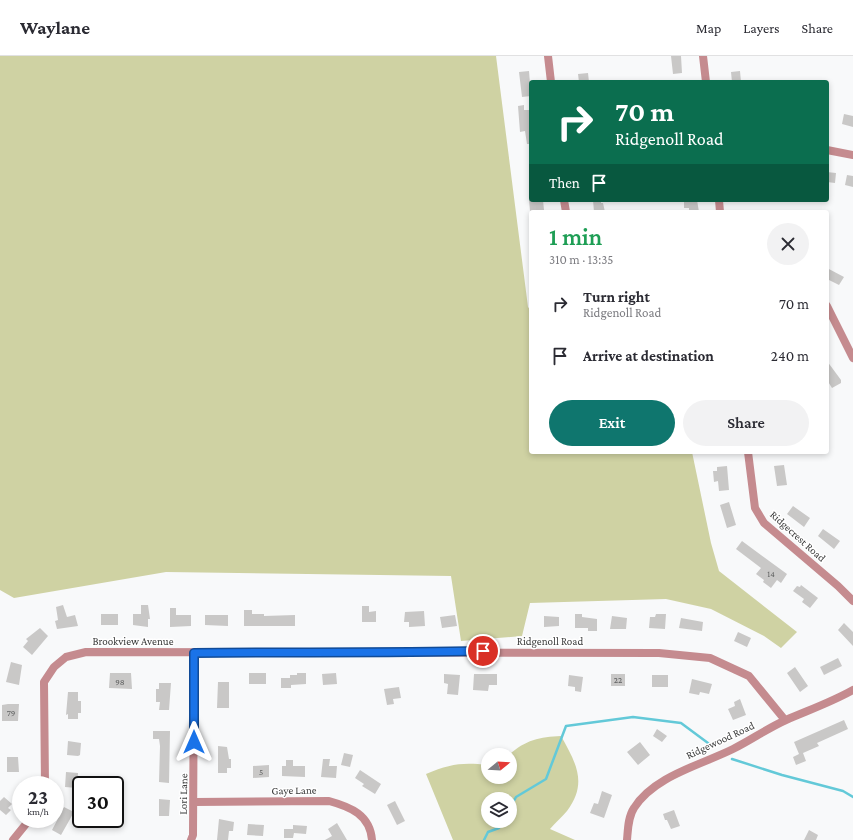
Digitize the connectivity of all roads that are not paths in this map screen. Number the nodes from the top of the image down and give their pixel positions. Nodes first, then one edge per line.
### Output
1 (548, 56) edge
2 (703, 56) edge
3 (551, 80) edge
4 (706, 80) edge
5 (829, 150) edge
6 (853, 154) edge
7 (829, 310) edge
8 (853, 358) edge
9 (748, 454) edge
10 (853, 601) edge
11 (194, 653) junction
12 (853, 690) edge
13 (785, 720) junction
14 (45, 776) edge
15 (195, 802) junction
16 (23, 828) edge
17 (13, 840) edge
18 (191, 840) edge
19 (372, 840) edge
20 (627, 840) edge

1 - 3 street
2 - 4 street
5 - 6 street
7 - 8 street
9 - 10 street, Ridgecrest Road
11 - 13 street, Ridgenoll Road
11 - 14 street, Brookview Avenue
11 - 15 street, Lori Lane
12 - 13 street, Ridgewood Road
13 - 20 street, Ridgewood Road
15 - 18 street, Lori Lane
15 - 19 street, Gaye Lane
16 - 17 street

